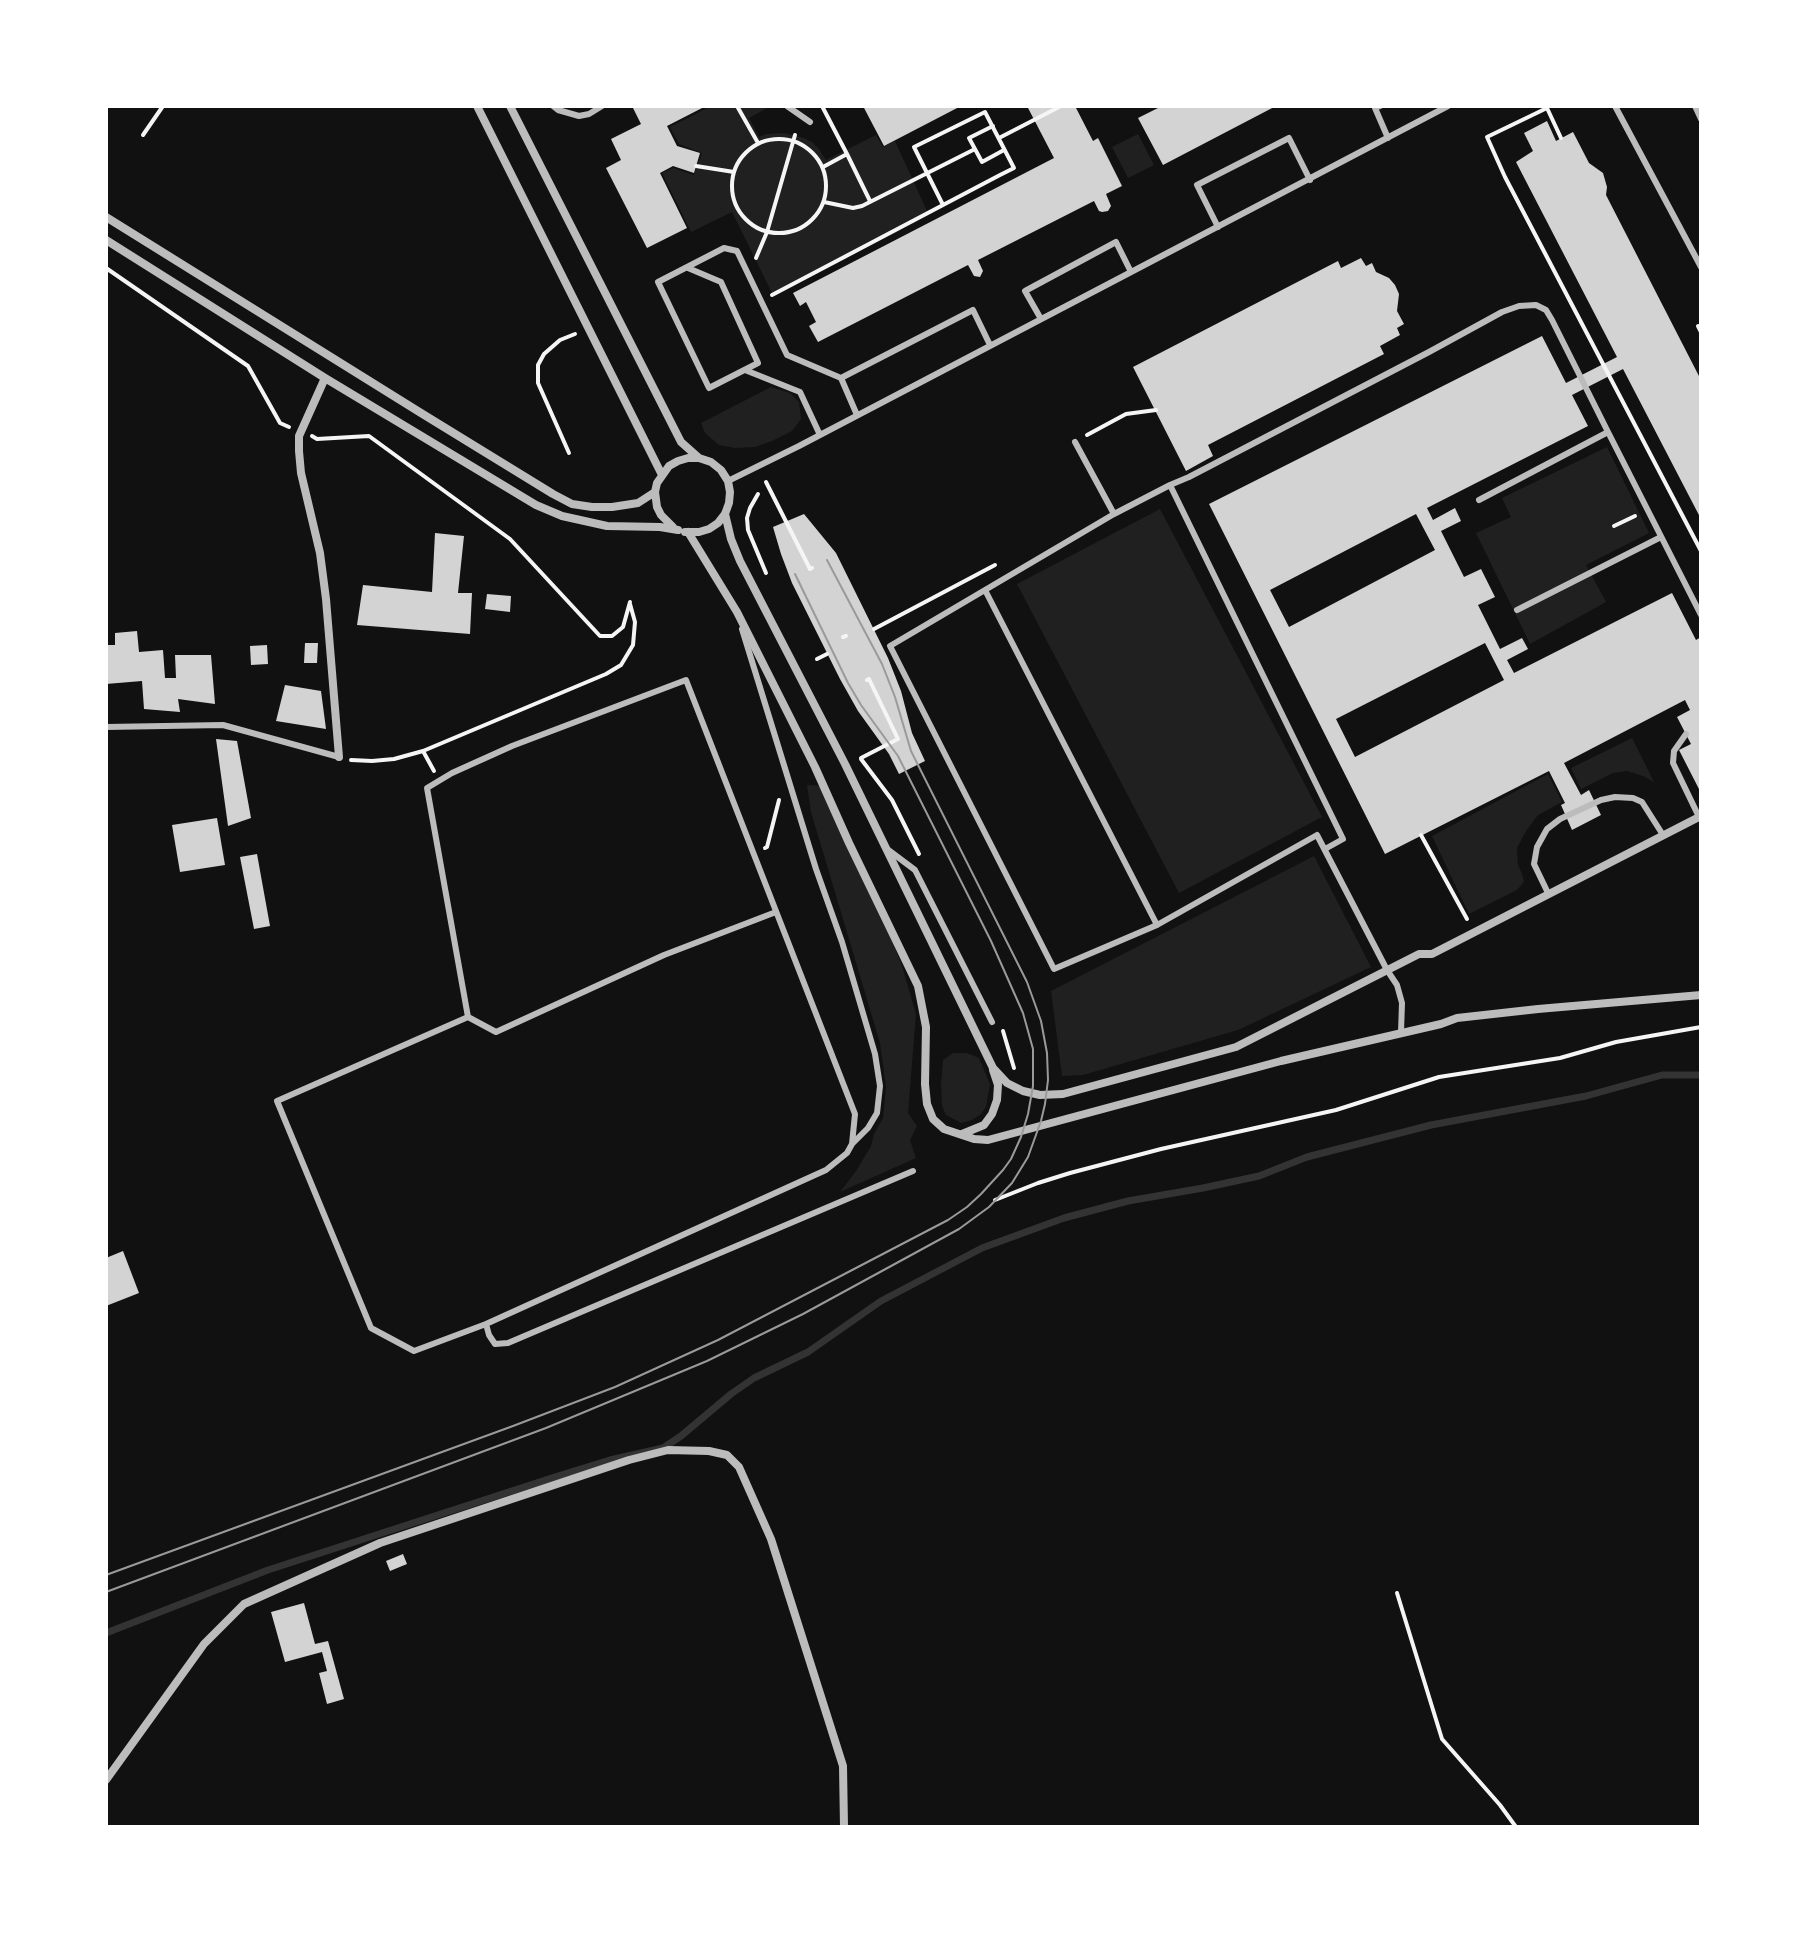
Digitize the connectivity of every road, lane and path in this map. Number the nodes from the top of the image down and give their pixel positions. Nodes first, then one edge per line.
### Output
1 (163, 106) edge
2 (477, 106) edge
3 (510, 106) edge
4 (553, 106) edge
5 (602, 106) edge
6 (737, 106) edge
7 (787, 106) edge
8 (822, 106) edge
9 (1061, 106) edge
10 (1380, 106) edge
11 (1448, 106) edge
12 (1615, 106) edge
13 (1695, 106) edge
14 (1546, 107) edge
15 (1701, 119) edge
16 (810, 122) dead end
17 (993, 126) junction
18 (143, 135) dead end
19 (794, 138) junction
20 (999, 138) junction
21 (1388, 138) junction
22 (1561, 138) dead end
23 (758, 143) junction
24 (975, 149) junction
25 (1005, 150) junction
26 (847, 154) junction
27 (696, 166) dead end
28 (823, 167) junction
29 (734, 172) junction
30 (928, 173) junction
31 (1310, 180) junction
32 (870, 201) junction
33 (824, 202) junction
34 (943, 205) junction
35 (106, 217) edge
36 (1218, 227) junction
37 (767, 232) junction
38 (106, 240) edge
39 (755, 260) dead end
40 (1701, 267) edge
41 (106, 268) edge
42 (688, 268) junction
43 (1131, 272) junction
44 (770, 296) dead end
45 (1041, 319) junction
46 (588, 328) junction
47 (990, 345) junction
48 (745, 370) junction
49 (325, 378) junction
50 (841, 378) junction
51 (1156, 410) dead end
52 (857, 415) junction
53 (301, 431) junction
54 (1608, 432) junction
55 (820, 435) junction
56 (1075, 442) joint
57 (569, 453) dead end
58 (699, 458) junction
59 (662, 475) junction
60 (728, 481) junction
61 (766, 482) dead end
62 (1170, 485) junction
63 (655, 492) junction
64 (758, 494) dead end
65 (1479, 500) dead end
66 (1648, 510) junction
67 (725, 514) junction
68 (1114, 514) junction
69 (1614, 526) dead end
70 (678, 530) junction
71 (688, 532) junction
72 (1661, 537) junction
73 (1701, 551) edge
74 (998, 564) dead end
75 (812, 568) dead end
76 (771, 584) dead end
77 (985, 590) junction
78 (1517, 610) dead end
79 (737, 612) junction
80 (1701, 615) edge
81 (874, 629) dead end
82 (827, 654) dead end
83 (817, 659) dead end
84 (867, 680) dead end
85 (106, 727) edge
86 (1686, 734) dead end
87 (423, 751) junction
88 (339, 757) junction
89 (439, 781) junction
90 (782, 790) dead end
91 (1700, 816) edge
92 (1421, 835) dead end
93 (1663, 835) junction
94 (884, 847) junction
95 (1325, 849) junction
96 (753, 853) junction
97 (920, 856) dead end
98 (1548, 893) junction
99 (776, 912) junction
100 (1157, 925) junction
101 (1474, 931) junction
102 (1387, 970) junction
103 (1701, 995) edge
104 (468, 1017) junction
105 (992, 1022) dead end
106 (1003, 1024) dead end
107 (1701, 1027) edge
108 (1401, 1032) junction
109 (993, 1068) junction
110 (1014, 1068) dead end
111 (957, 1135) junction
112 (852, 1144) junction
113 (913, 1171) dead end
114 (995, 1200) dead end
115 (486, 1324) junction
116 (1397, 1593) dead end
117 (106, 1780) edge
118 (844, 1827) edge
119 (1516, 1827) edge

1 - 18 path
2 - 46 street
3 - 58 street
4 - 5 lane
6 - 23 path
7 - 16 lane
8 - 26 path
9 - 20 path
10 - 21 lane
11 - 21 lane
12 - 40 lane
13 - 15 lane
14 - 22 path
14 - 73 path
17 - 20 path
17 - 24 path
17 - 30 path
19 - 23 path
19 - 28 path
19 - 37 path
20 - 25 path
21 - 31 lane
23 - 29 path
24 - 25 path
24 - 30 path
25 - 34 path
26 - 28 path
26 - 32 path
27 - 29 path
28 - 33 path
29 - 37 path
30 - 32 path
30 - 34 path
31 - 36 lane
31 - 36 lane
32 - 33 path
33 - 37 path
34 - 44 path
35 - 63 street
36 - 43 lane
37 - 39 path
38 - 49 street
41 - 53 path
42 - 48 lane
42 - 48 lane
42 - 50 lane
43 - 45 lane
43 - 45 lane
45 - 47 lane
46 - 57 path
46 - 59 street
47 - 50 lane
47 - 52 lane
48 - 55 lane
49 - 53 street
49 - 70 street
50 - 52 lane
51 - 56 path
52 - 55 lane
53 - 87 path
53 - 88 street
54 - 62 lane
54 - 65 lane
54 - 66 lane
55 - 60 lane
56 - 68 lane
58 - 59 street
58 - 60 street
59 - 63 street
60 - 67 street
61 - 75 path
62 - 68 lane
62 - 95 lane
63 - 70 street
64 - 76 path
66 - 69 path
66 - 72 lane
67 - 71 street
67 - 94 street
68 - 77 lane
70 - 71 street
71 - 79 street
72 - 78 lane
72 - 80 lane
74 - 81 path
77 - 100 lane
77 - 100 lane
79 - 111 street
79 - 112 lane
82 - 83 path
84 - 97 path
85 - 88 lane
86 - 91 lane
87 - 88 path
87 - 89 path
89 - 96 lane
89 - 104 lane
90 - 96 path
91 - 93 street
92 - 101 path
93 - 98 street
93 - 98 lane
94 - 105 lane
94 - 109 street
95 - 100 lane
95 - 102 lane
96 - 99 lane
98 - 101 street
99 - 104 lane
99 - 112 lane
101 - 102 street
102 - 108 lane
102 - 109 street
103 - 108 street
104 - 115 lane
106 - 110 path
107 - 114 path
108 - 111 street
109 - 111 street
112 - 115 lane
113 - 115 lane
116 - 119 path
117 - 118 street

